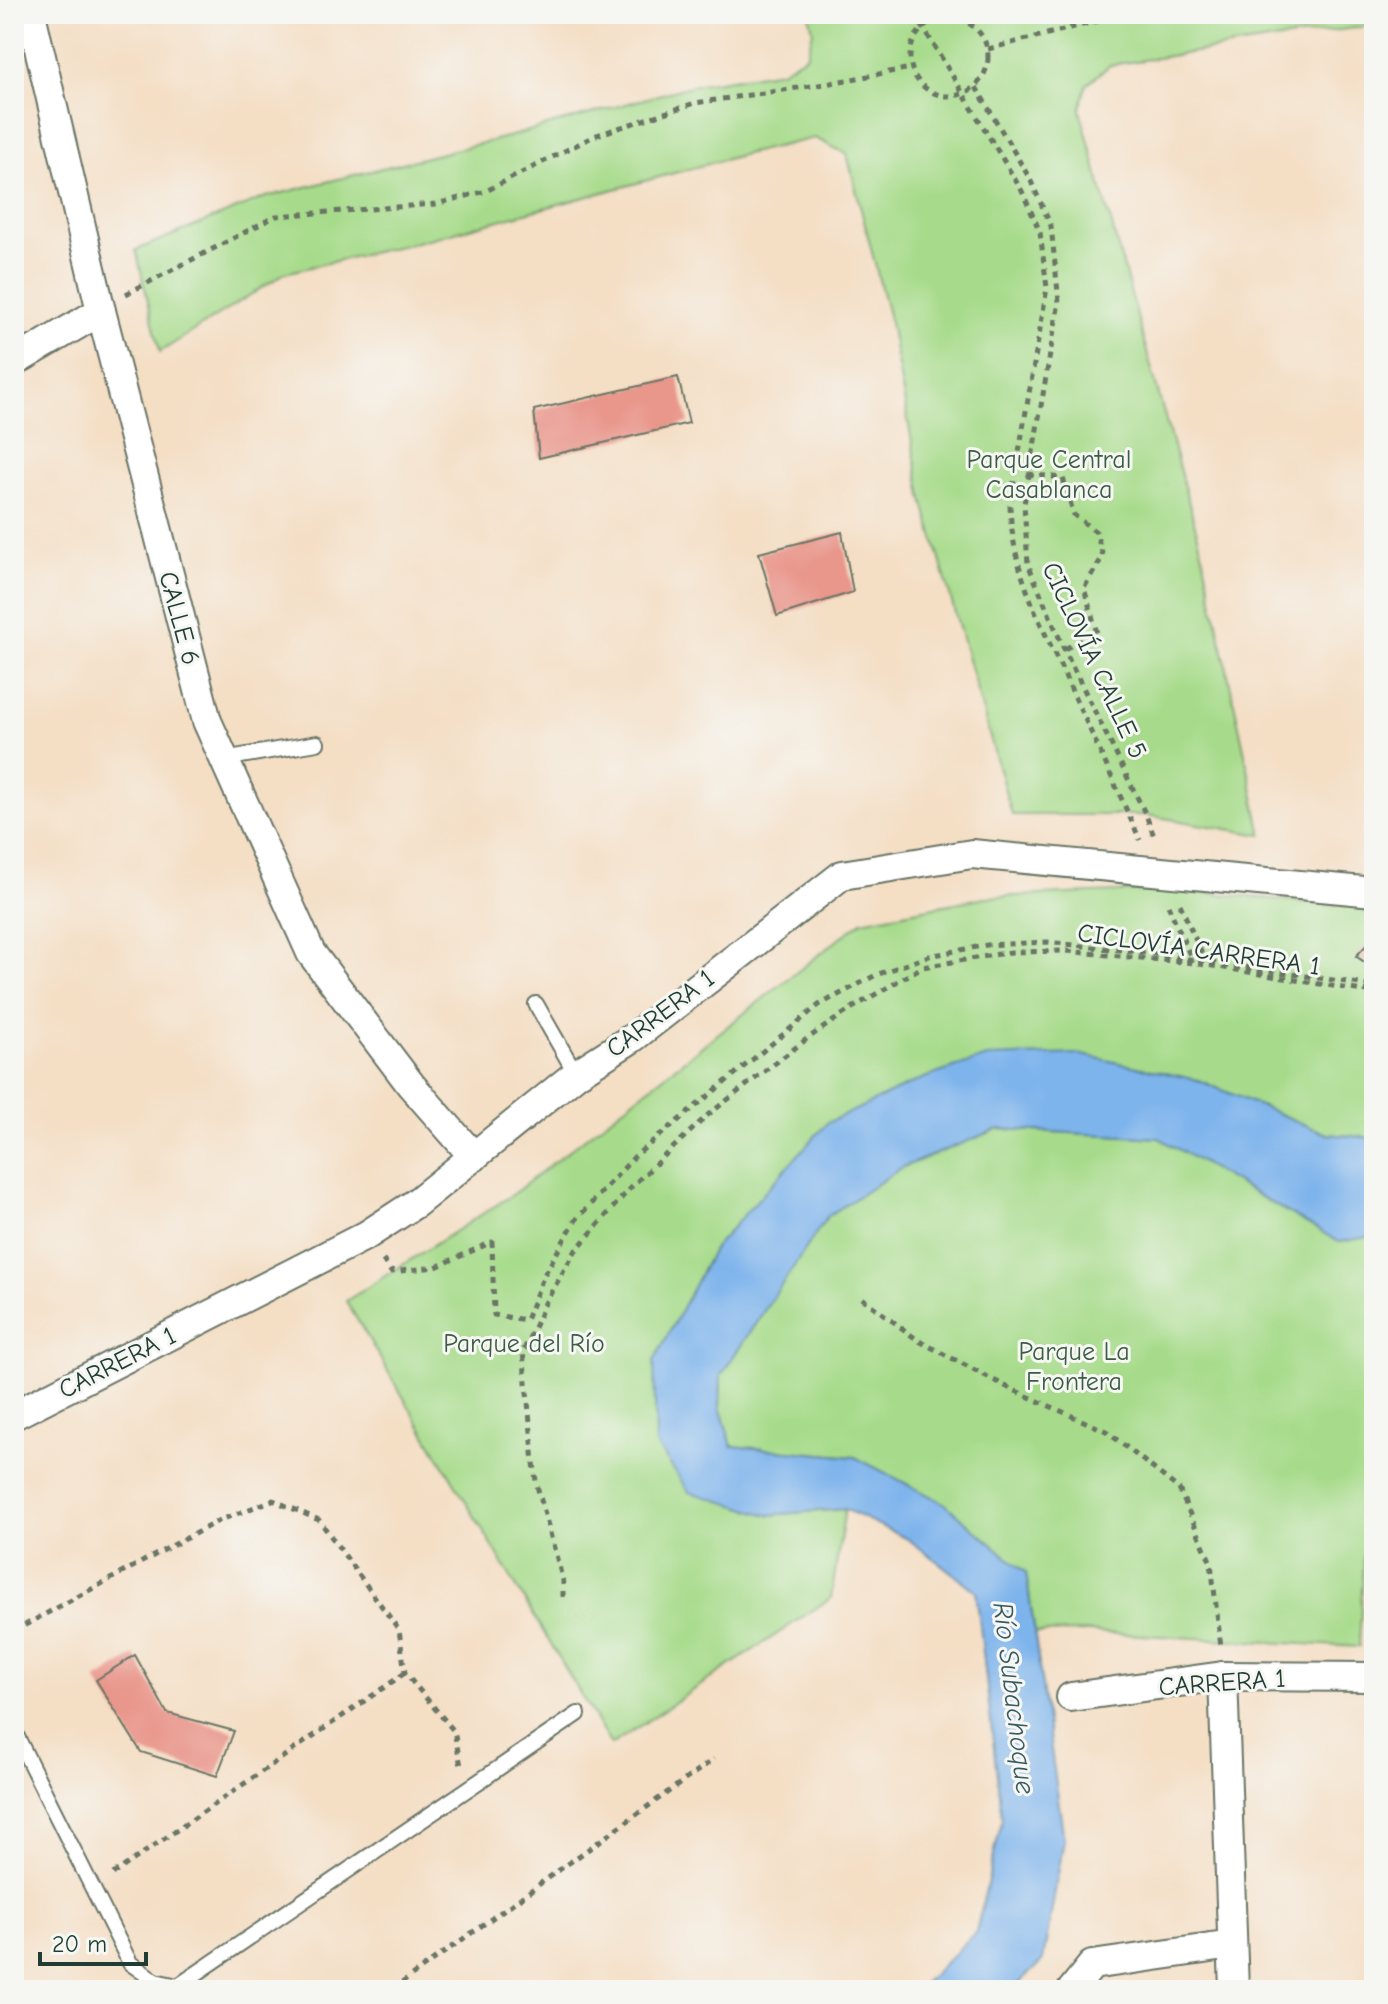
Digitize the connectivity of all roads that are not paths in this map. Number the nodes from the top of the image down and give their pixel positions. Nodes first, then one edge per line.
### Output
1 (31, 14) edge
2 (101, 311) junction
3 (14, 362) edge
4 (317, 743) dead end
5 (224, 759) junction
6 (1374, 892) edge
7 (536, 1004) dead end
8 (576, 1074) junction
9 (474, 1157) junction
10 (14, 1415) edge
11 (1223, 1676) junction
12 (1374, 1677) edge
13 (1071, 1697) dead end
14 (578, 1714) dead end
15 (14, 1731) edge
16 (1232, 1945) junction
17 (1072, 1990) edge
18 (1234, 1990) edge

1 - 2 street, CALLE 6
2 - 3 street
2 - 5 street, CALLE 6
4 - 5 lane
5 - 9 street, CALLE 6
6 - 8 street, CARRERA 1
7 - 8 lane
8 - 9 street, CARRERA 1
9 - 10 street, CARRERA 1
11 - 12 street, CARRERA 1
11 - 13 street, CARRERA 1
11 - 16 street
14 - 15 lane
16 - 17 street
16 - 18 street

